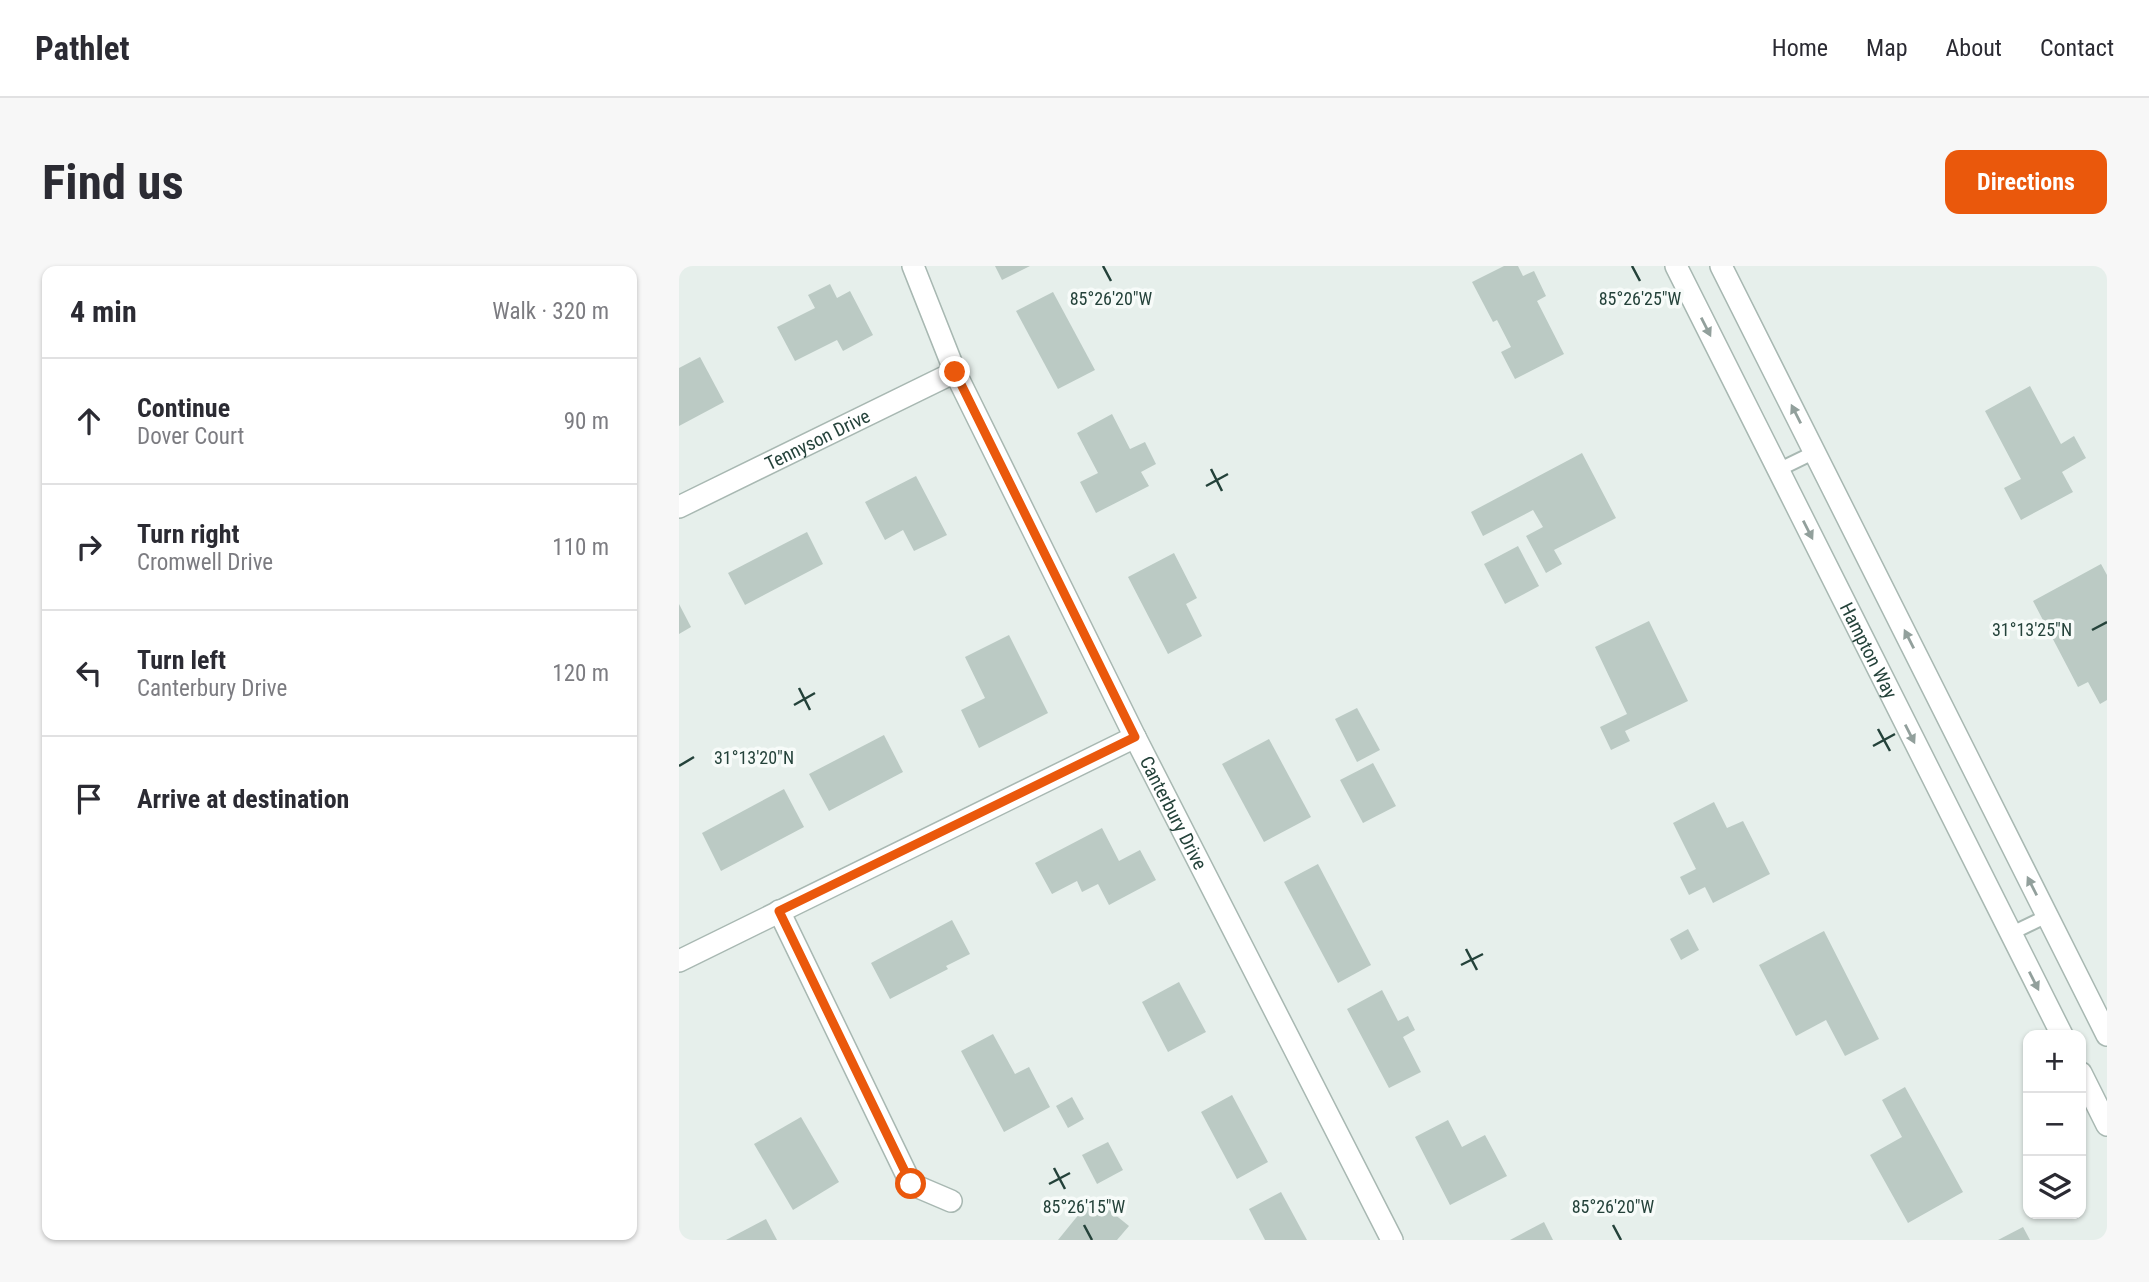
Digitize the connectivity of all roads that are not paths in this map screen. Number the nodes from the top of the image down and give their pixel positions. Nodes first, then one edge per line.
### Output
1 (913, 266) edge
2 (1676, 266) edge
3 (1721, 266) edge
4 (955, 372) junction
5 (1815, 452) junction
6 (1778, 470) junction
7 (679, 507) edge
8 (1135, 737) junction
9 (779, 911) junction
10 (2047, 916) junction
11 (2010, 934) junction
12 (679, 961) edge
13 (2059, 1030) edge
14 (2107, 1035) edge
15 (2086, 1083) edge
16 (2107, 1125) edge
17 (951, 1201) dead end
18 (1392, 1240) edge

1 - 4 street, Canterbury Drive
2 -> 6 street, Hampton Way
5 -> 3 street
4 - 7 street, Tennyson Drive
4 - 8 street, Canterbury Drive
5 - 6 lane
10 -> 5 street
6 -> 11 street, Hampton Way
8 - 9 street
8 - 18 street, Canterbury Drive
9 - 12 street
9 - 17 street
10 - 11 lane
10 - 14 street
11 -> 13 street, Hampton Way
15 - 16 street

